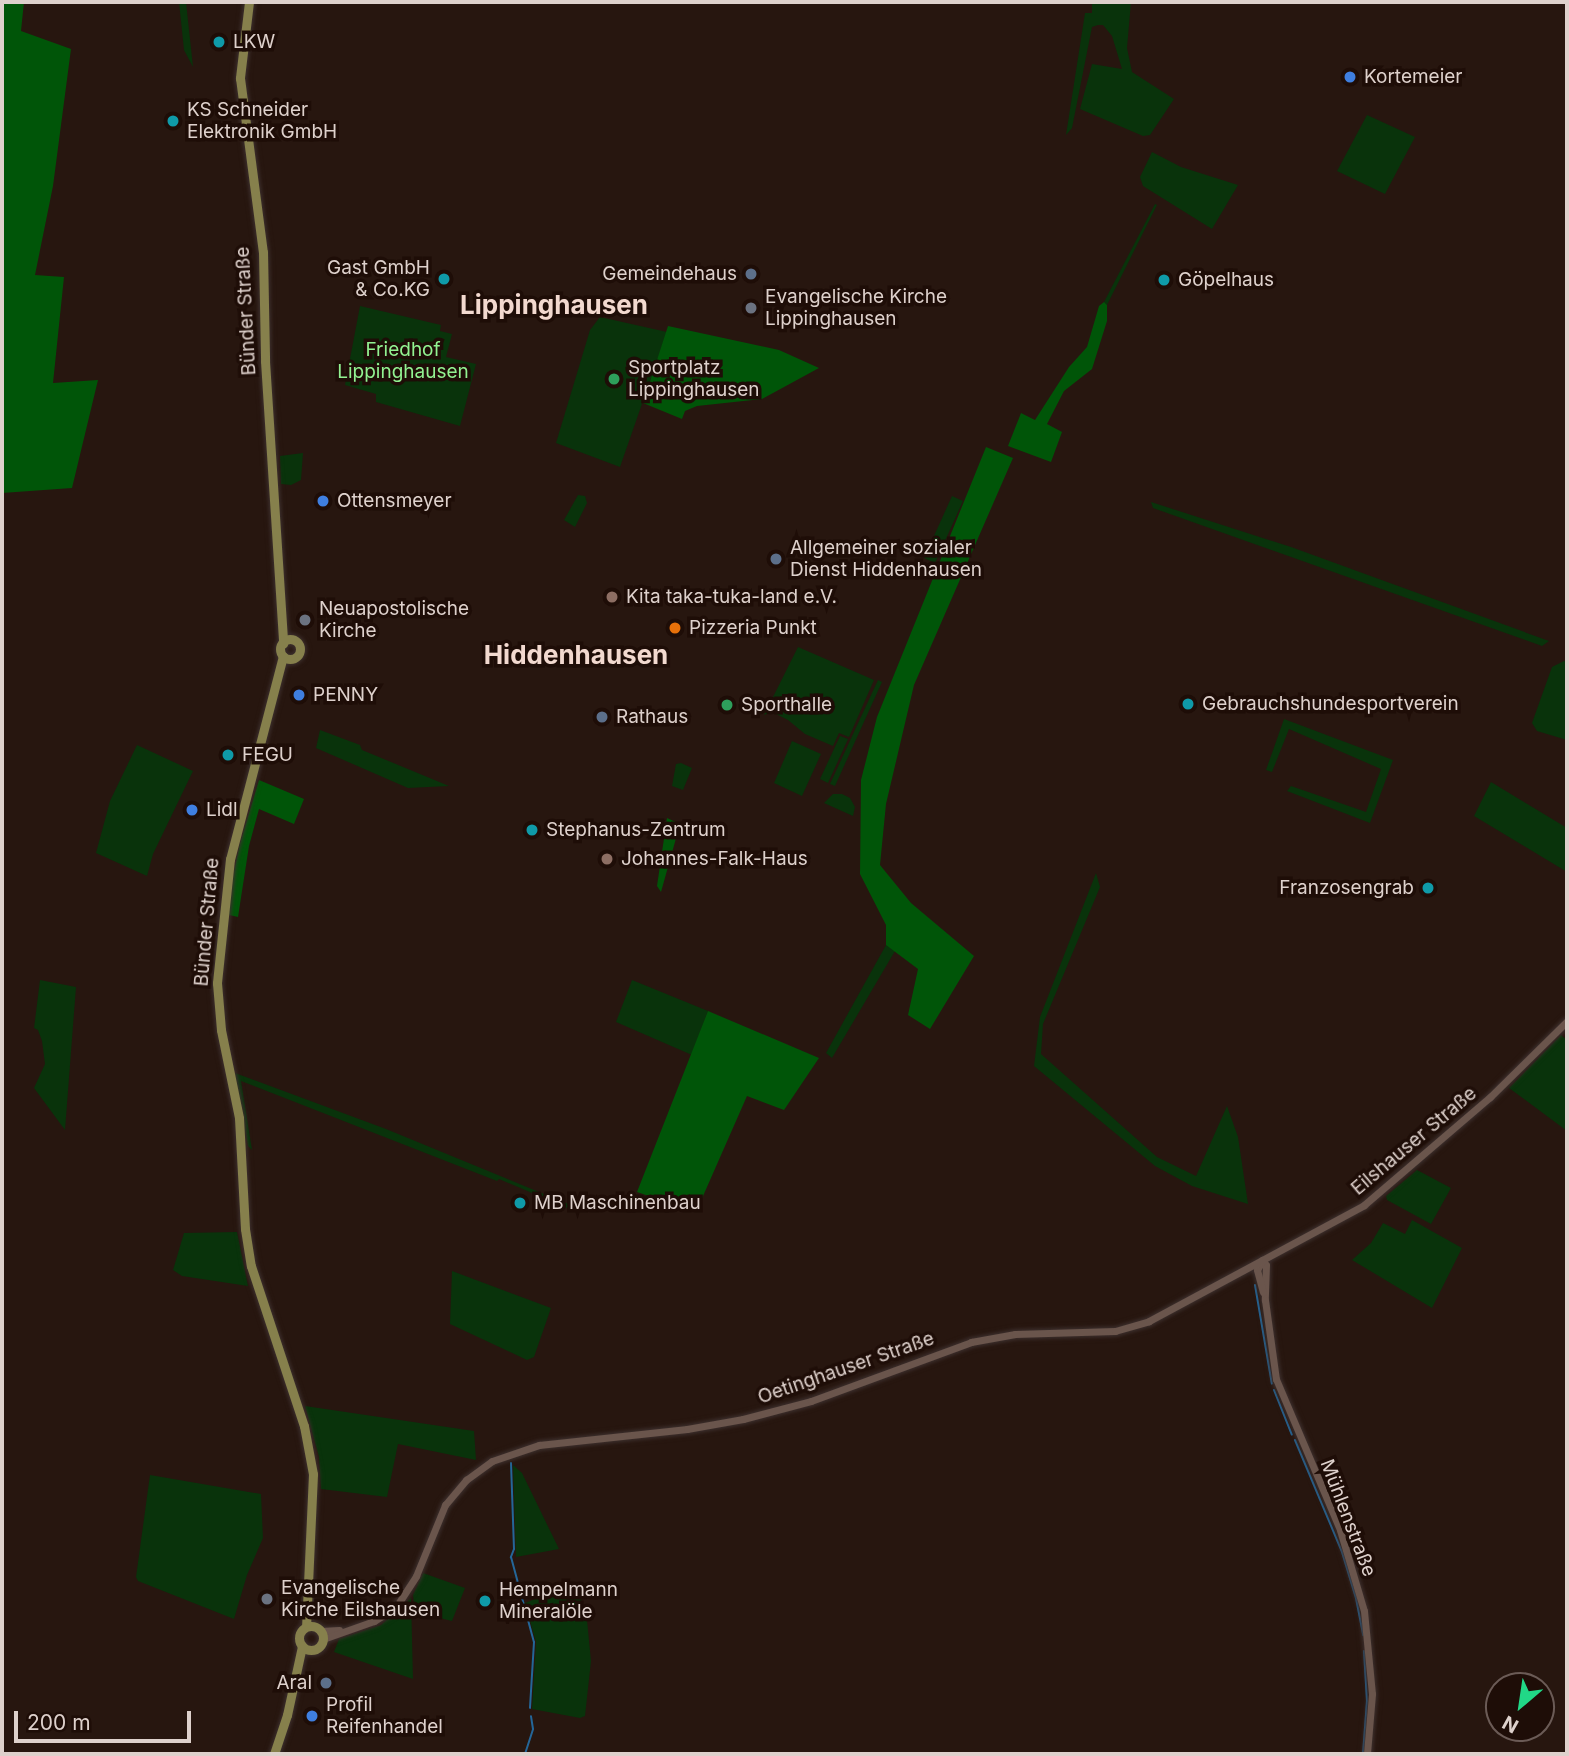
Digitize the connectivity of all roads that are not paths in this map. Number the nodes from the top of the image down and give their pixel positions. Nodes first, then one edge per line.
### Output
1 (250, 2) edge
2 (287, 641) junction
3 (286, 658) junction
4 (1567, 1021) edge
5 (1262, 1260) junction
6 (316, 1631) junction
7 (306, 1648) junction
8 (276, 1754) edge
9 (1367, 1754) edge

1 - 2 main road, Bünder Straße
2 - 3 main road
2 - 3 main road
3 - 6 main road, Bünder Straße
4 - 5 street, Eilshauser Straße
5 - 6 street, Oetinghauser Straße
5 - 9 street, Mühlenstraße
6 - 7 main road
6 - 7 main road
7 - 8 main road

